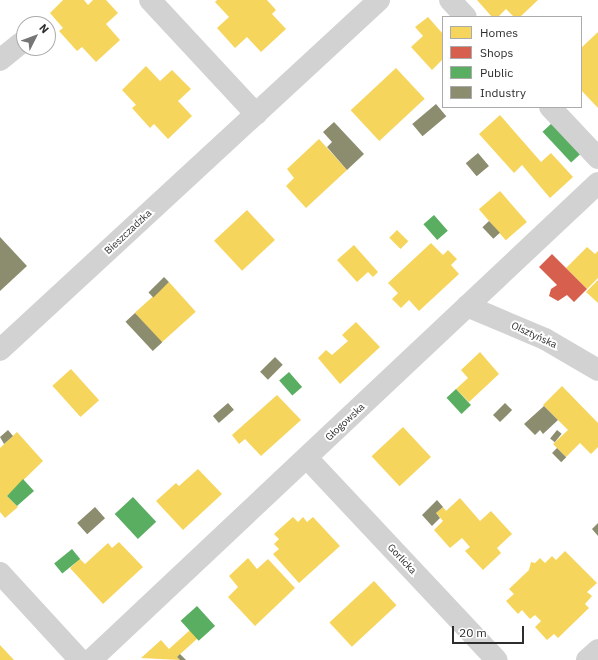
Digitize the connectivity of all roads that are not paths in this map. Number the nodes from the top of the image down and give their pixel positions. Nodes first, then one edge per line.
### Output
1 (150, 0) edge
2 (379, 0) edge
3 (450, 0) edge
4 (465, 16) edge
5 (16, 47) edge
6 (0, 60) edge
7 (551, 108) edge
8 (256, 114) junction
9 (598, 158) edge
10 (598, 183) edge
11 (467, 306) junction
12 (0, 350) edge
13 (598, 370) edge
14 (307, 458) junction
15 (0, 573) edge
16 (598, 650) edge
17 (80, 660) edge
18 (91, 660) edge
19 (497, 660) edge
20 (587, 660) edge

1 - 8 street
2 - 8 street, Bieszczadzka
3 - 4 street
5 - 6 street
7 - 9 street
8 - 12 street, Bieszczadzka
10 - 11 street, Głogowska
11 - 13 street, Olsztyńska
11 - 14 street, Głogowska
14 - 18 street, Głogowska
14 - 19 street, Gorlicka
15 - 17 street
16 - 20 street

